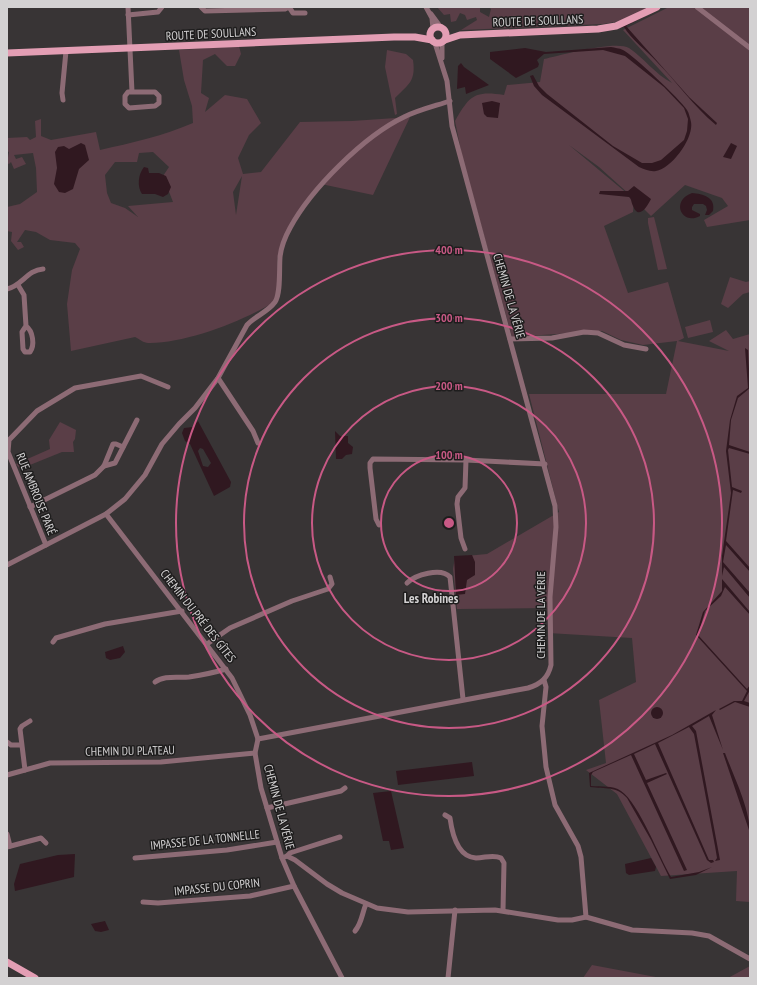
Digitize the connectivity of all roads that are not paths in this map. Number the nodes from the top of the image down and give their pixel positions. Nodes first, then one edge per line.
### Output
1 (128, 7) edge
2 (162, 7) edge
3 (201, 7) edge
4 (289, 7) edge
5 (657, 7) edge
6 (697, 7) edge
7 (244, 8) edge
8 (427, 9) edge
9 (305, 13) dead end
10 (128, 15) junction
11 (443, 29) junction
12 (432, 30) junction
13 (460, 35) junction
14 (415, 36) junction
15 (438, 41) junction
16 (750, 48) edge
17 (129, 49) junction
18 (66, 51) junction
19 (7, 53) edge
20 (132, 92) junction
21 (63, 100) dead end
22 (450, 101) junction
23 (43, 269) dead end
24 (18, 285) junction
25 (7, 289) edge
26 (26, 326) junction
27 (510, 339) junction
28 (646, 349) dead end
29 (218, 378) junction
30 (168, 387) dead end
31 (137, 420) dead end
32 (258, 443) dead end
33 (123, 447) junction
34 (466, 460) junction
35 (544, 464) junction
36 (104, 466) junction
37 (30, 507) junction
38 (106, 514) junction
39 (379, 525) dead end
40 (46, 545) junction
41 (465, 549) dead end
42 (7, 565) edge
43 (330, 577) dead end
44 (407, 583) dead end
45 (182, 611) junction
46 (53, 642) dead end
47 (207, 644) junction
48 (226, 669) junction
49 (544, 680) junction
50 (155, 682) dead end
51 (463, 699) junction
52 (30, 721) dead end
53 (258, 739) junction
54 (7, 742) edge
55 (21, 744) junction
56 (255, 753) junction
57 (24, 770) junction
58 (7, 775) edge
59 (345, 788) dead end
60 (266, 808) junction
61 (445, 815) dead end
62 (7, 834) edge
63 (340, 837) dead end
64 (277, 842) junction
65 (46, 843) dead end
66 (8, 847) edge
67 (285, 857) junction
68 (135, 858) dead end
69 (294, 886) junction
70 (143, 902) dead end
71 (366, 904) junction
72 (455, 910) junction
73 (503, 910) junction
74 (586, 917) junction
75 (355, 931) dead end
76 (750, 959) edge
77 (7, 962) edge
78 (35, 978) edge
79 (342, 978) edge
80 (448, 978) edge

1 - 10 street
2 - 10 street
3 - 7 street
4 - 7 street
4 - 9 street
5 - 13 main road, ROUTE DE SOULLANS
6 - 16 street
8 - 11 street
8 - 12 street
10 - 17 street
11 - 12 main road
11 - 13 main road, ROUTE DE SOULLANS
11 - 15 main road
12 - 14 main road, ROUTE DE SOULLANS
12 - 15 main road
13 - 15 main road, ROUTE DE SOULLANS
14 - 15 main road, ROUTE DE SOULLANS
14 - 17 main road, ROUTE DE SOULLANS
15 - 22 street, CHEMIN DE LA VÉRIE
17 - 18 main road, ROUTE DE SOULLANS
17 - 20 street
18 - 19 main road, ROUTE DE SOULLANS
18 - 21 street
20 - 20 street
22 - 27 street, CHEMIN DE LA VÉRIE
22 - 29 street
23 - 24 street
24 - 25 street
24 - 26 street
26 - 26 street
27 - 28 street
27 - 35 street, CHEMIN DE LA VÉRIE
29 - 32 street
29 - 38 street
30 - 37 street, RUE AMBROISE PARÉ
31 - 33 street
33 - 36 street
33 - 36 street
34 - 35 street
34 - 39 street
34 - 41 street
35 - 49 street, CHEMIN DE LA VÉRIE
36 - 37 street
37 - 40 street, RUE AMBROISE PARÉ
38 - 40 street
38 - 45 street, CHEMIN DU PRÉ DES GÎTES
40 - 42 street
43 - 47 street
44 - 51 street
45 - 46 street
45 - 47 street, CHEMIN DU PRÉ DES GÎTES
47 - 48 street, CHEMIN DU PRÉ DES GÎTES
48 - 50 street
48 - 53 street, CHEMIN DU PRÉ DES GÎTES
49 - 51 street
49 - 74 street
51 - 53 street
52 - 55 street
53 - 56 street, CHEMIN DE LA VÉRIE
54 - 55 street
55 - 57 street
56 - 57 street, CHEMIN DU PLATEAU
56 - 60 street, CHEMIN DE LA VÉRIE
57 - 58 street, CHEMIN DU PLATEAU
59 - 60 street
60 - 64 street, CHEMIN DE LA VÉRIE
61 - 73 street
62 - 66 street
63 - 67 street
64 - 67 street, CHEMIN DE LA VÉRIE
64 - 68 street, IMPASSE DE LA TONNELLE
65 - 66 street
67 - 69 street, CHEMIN DE LA VÉRIE
67 - 71 street
69 - 70 street, IMPASSE DU COPRIN
69 - 79 street, CHEMIN DE LA VÉRIE
71 - 72 street
71 - 75 street
72 - 73 street
72 - 80 street
73 - 74 street
74 - 76 street
77 - 78 main road

